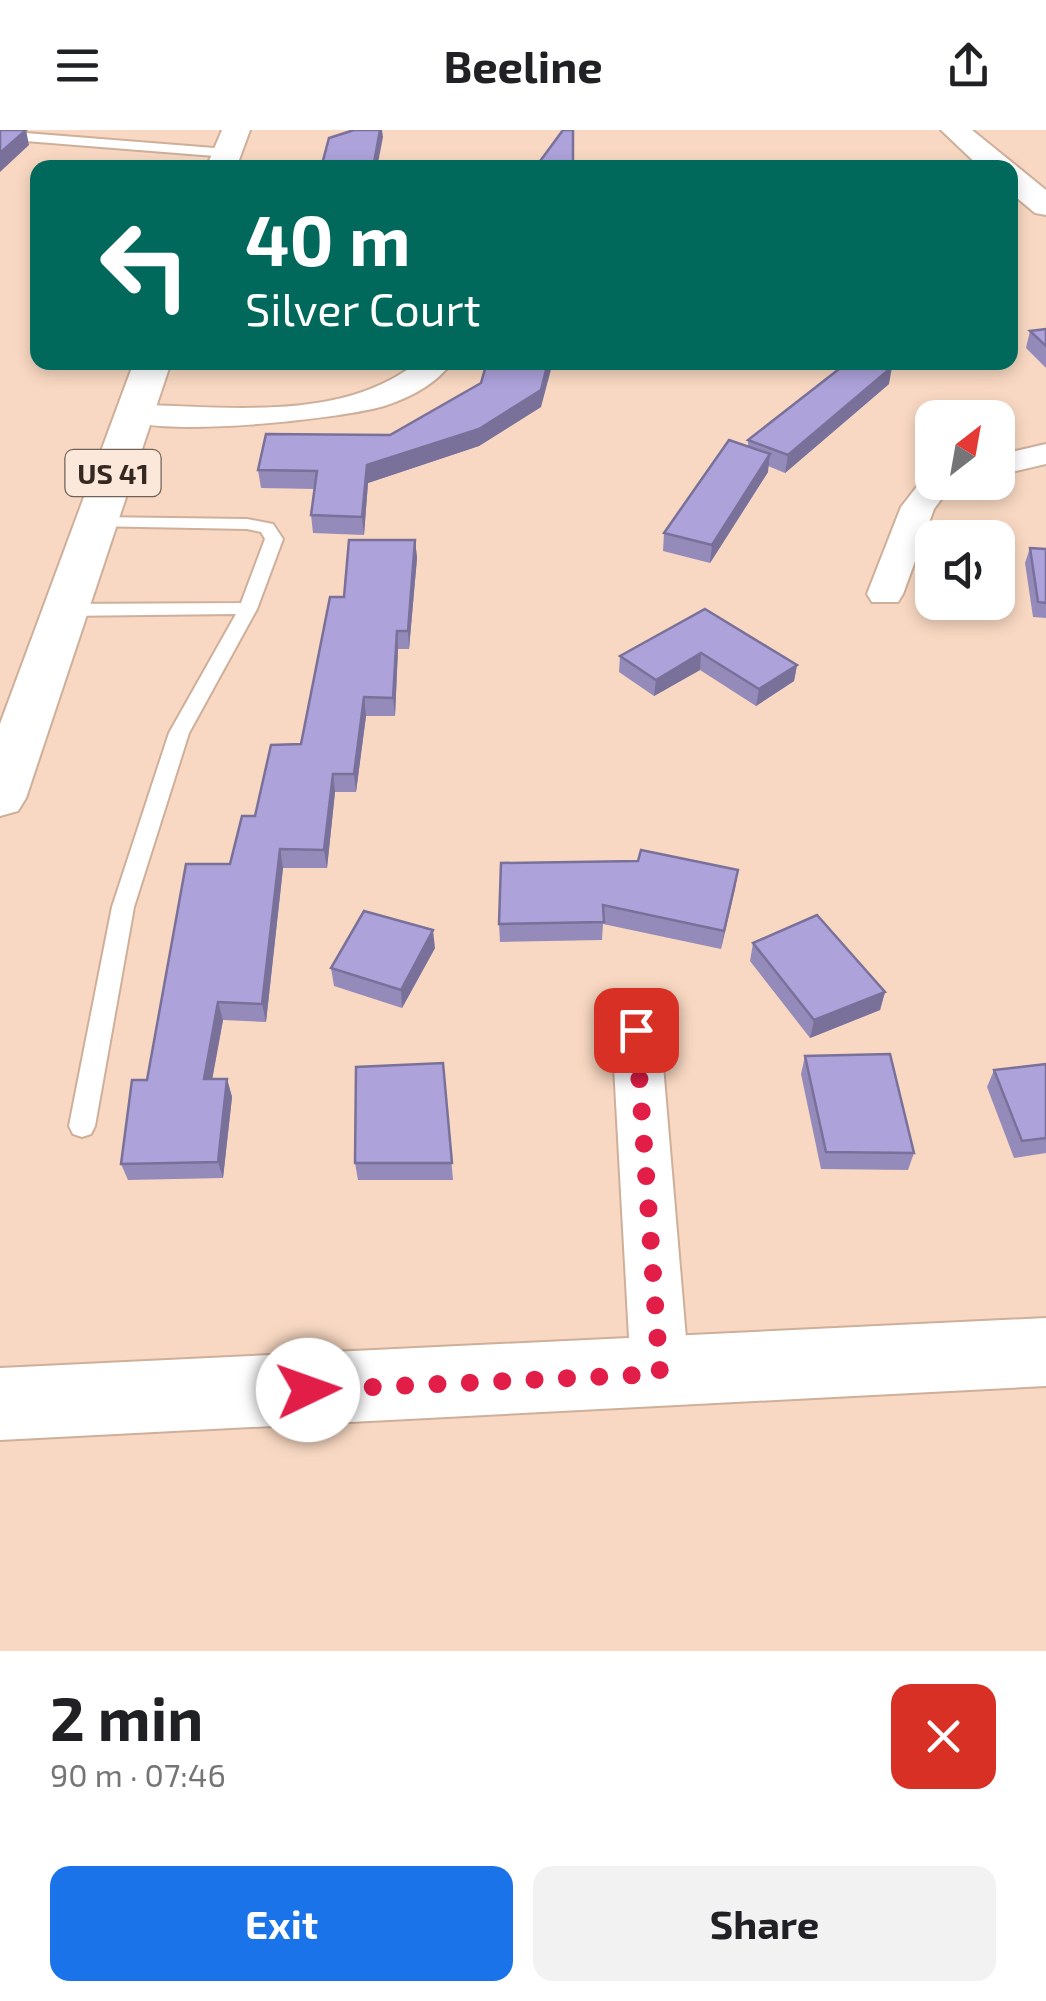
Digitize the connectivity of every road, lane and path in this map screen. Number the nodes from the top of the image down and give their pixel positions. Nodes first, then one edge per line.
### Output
1 (955, 130) edge
2 (0, 135) edge
3 (228, 150) edge
4 (991, 160) edge
5 (1018, 183) edge
6 (1046, 206) edge
7 (151, 370) edge
8 (426, 370) edge
9 (135, 414) junction
10 (1046, 454) edge
11 (1015, 461) edge
12 (924, 500) edge
13 (95, 522) junction
14 (886, 594) dead end
15 (248, 609) junction
16 (63, 610) junction
17 (0, 798) edge
18 (636, 1030) dead end
19 (82, 1126) dead end
20 (1046, 1352) edge
21 (660, 1374) junction
22 (0, 1404) edge

1 - 4 main road
2 - 3 lane
5 - 6 main road
7 - 9 main road, US 41
8 - 9 street
9 - 13 main road, US 41
10 - 11 street
12 - 14 street
13 - 15 lane
13 - 16 main road, US 41
15 - 16 lane
15 - 19 lane
16 - 17 main road, US 41
18 - 21 street
20 - 21 main road
21 - 22 main road

